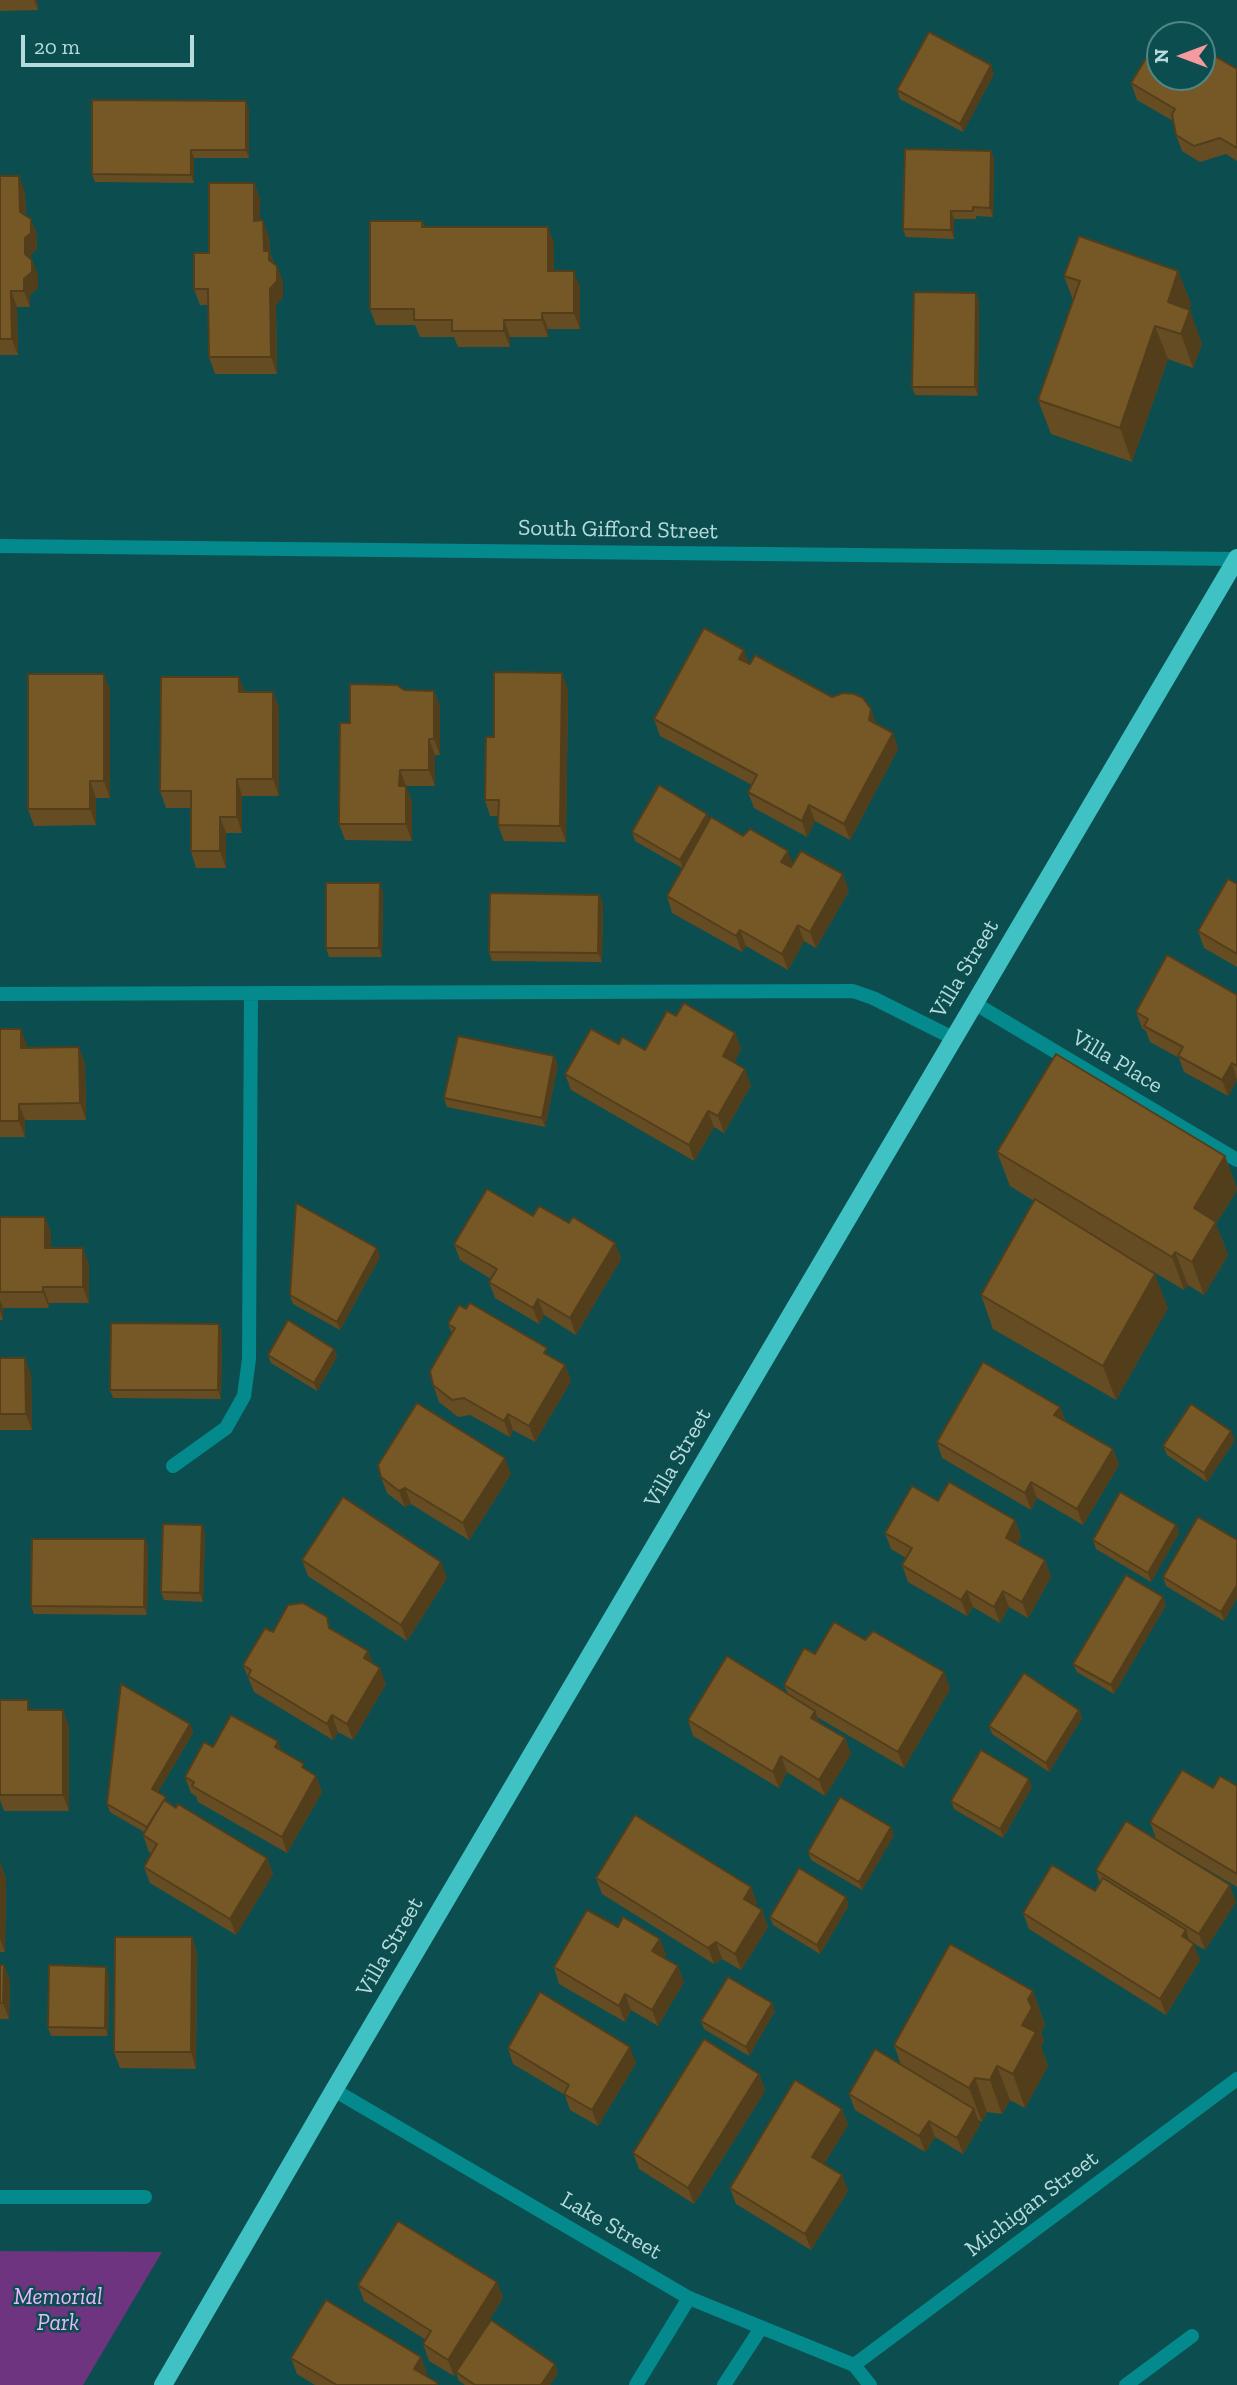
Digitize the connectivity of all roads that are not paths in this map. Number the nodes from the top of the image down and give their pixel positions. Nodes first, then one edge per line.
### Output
1 (0, 546) edge
2 (1237, 558) edge
3 (251, 993) junction
4 (0, 994) edge
5 (974, 1003) junction
6 (953, 1038) junction
7 (1237, 1160) edge
8 (173, 1466) dead end
9 (1237, 2079) edge
10 (334, 2090) junction
11 (0, 2197) edge
12 (145, 2197) dead end
13 (689, 2298) junction
14 (761, 2328) junction
15 (1192, 2336) dead end
16 (854, 2365) junction
17 (163, 2385) edge
18 (636, 2385) edge
19 (724, 2385) edge
20 (870, 2385) edge
21 (1125, 2385) edge

1 - 2 street, South Gifford Street
2 - 5 main road, Villa Street
3 - 4 street
3 - 6 street
3 - 8 street
5 - 6 main road, Villa Street
5 - 7 street, Villa Place
6 - 10 main road, Villa Street
9 - 16 street, Michigan Street
10 - 13 street, Lake Street
10 - 17 main road, Villa Street
11 - 12 street
13 - 14 street, Lake Street
13 - 18 street
14 - 16 street, Lake Street
14 - 19 street
15 - 21 street
16 - 20 street, Lake Street

